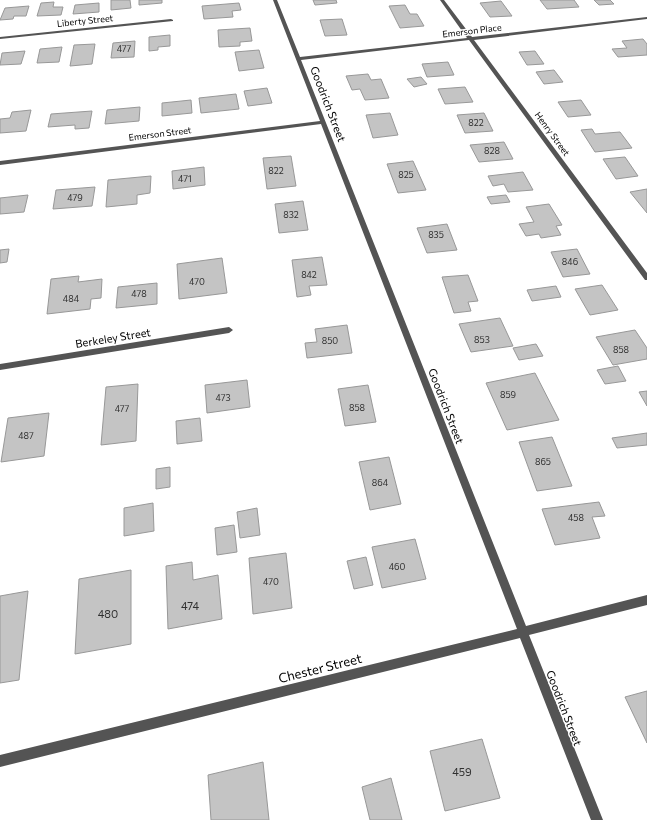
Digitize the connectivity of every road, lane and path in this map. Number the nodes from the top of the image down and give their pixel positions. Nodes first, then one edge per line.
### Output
1 (275, 0) edge
2 (442, 0) edge
3 (647, 18) edge
4 (171, 20) dead end
5 (0, 38) edge
6 (470, 39) junction
7 (298, 59) junction
8 (323, 122) junction
9 (0, 163) edge
10 (647, 278) edge
11 (229, 330) dead end
12 (0, 368) edge
13 (647, 600) edge
14 (523, 632) junction
15 (0, 761) edge
16 (597, 820) edge

1 - 7 street, Goodrich Street
2 - 6 street, Henry Street
3 - 6 street, Emerson Place
4 - 5 street, Liberty Street
6 - 7 street, Emerson Place
6 - 10 street, Henry Street
7 - 8 street, Goodrich Street
8 - 9 street, Emerson Street
8 - 14 street, Goodrich Street
11 - 12 street, Berkeley Street
13 - 14 street, Chester Street
14 - 15 street, Chester Street
14 - 16 street, Goodrich Street

